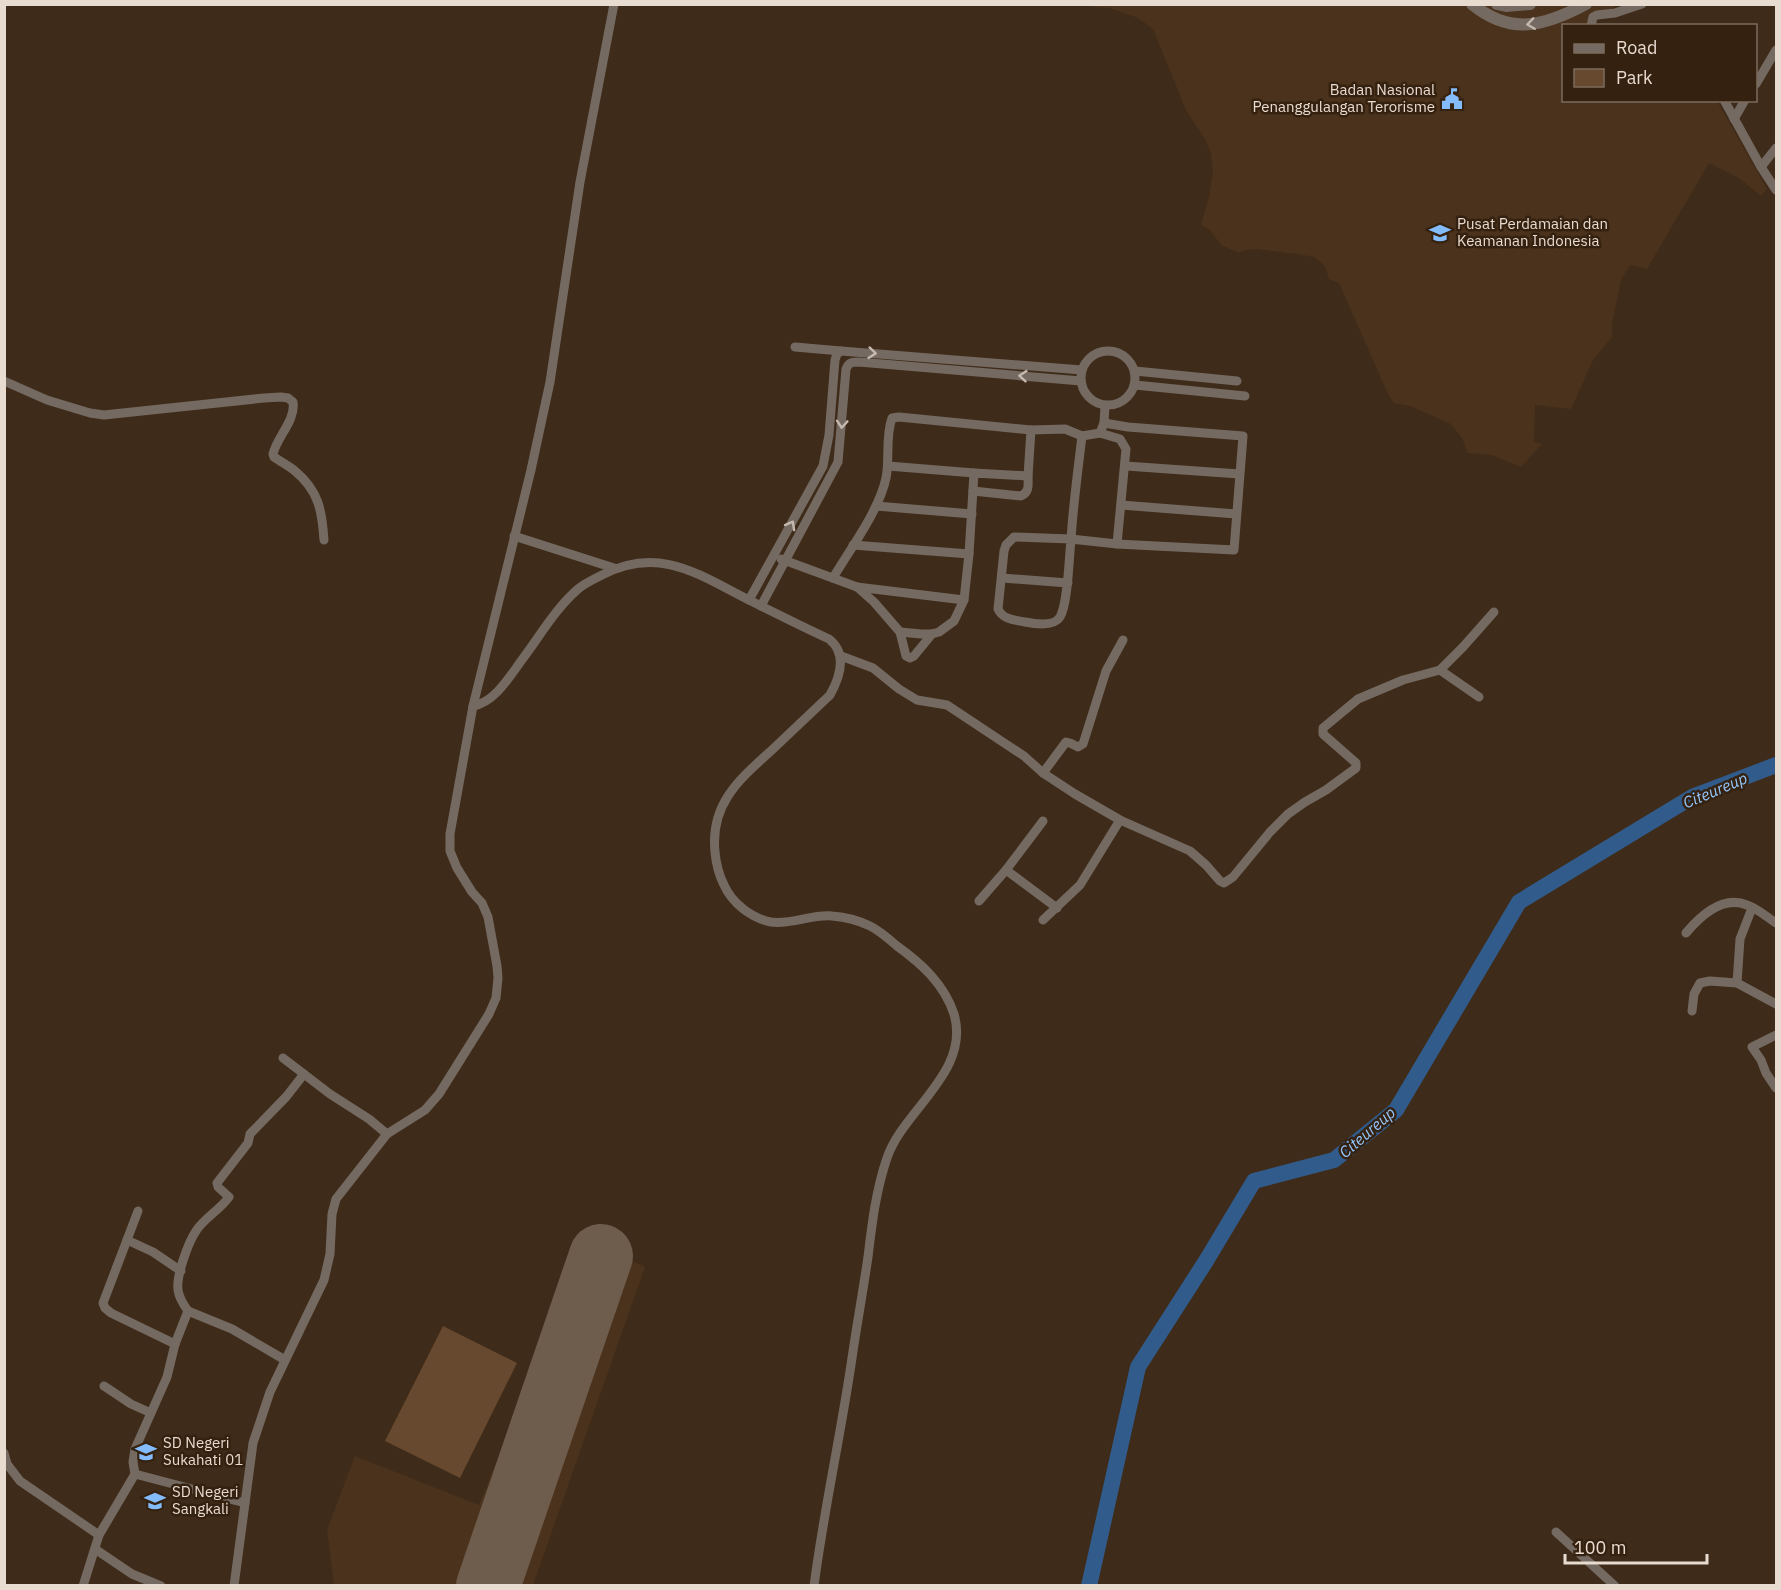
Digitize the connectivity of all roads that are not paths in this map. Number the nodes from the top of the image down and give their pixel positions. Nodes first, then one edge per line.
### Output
1 (614, 4) edge
2 (1472, 4) edge
3 (1497, 4) edge
4 (1530, 4) edge
5 (1586, 4) edge
6 (1642, 4) edge
7 (1591, 24) edge
8 (1776, 50) edge
9 (1757, 81) edge
10 (1725, 102) edge
11 (1744, 102) edge
12 (1734, 119) junction
13 (1776, 148) edge
14 (1761, 167) junction
15 (1776, 190) edge
16 (795, 347) dead end
17 (841, 351) junction
18 (1082, 370) junction
19 (1135, 370) junction
20 (4, 381) edge
21 (1081, 381) junction
22 (1237, 381) dead end
23 (1135, 385) junction
24 (1245, 396) dead end
25 (1105, 406) junction
26 (1104, 423) junction
27 (1031, 430) junction
28 (1100, 433) junction
29 (1082, 436) junction
30 (888, 466) junction
31 (1126, 466) junction
32 (974, 472) junction
33 (1239, 474) junction
34 (1028, 476) junction
35 (973, 492) junction
36 (1121, 505) junction
37 (876, 506) junction
38 (972, 514) junction
39 (1236, 514) junction
40 (514, 536) junction
41 (1071, 539) junction
42 (324, 540) dead end
43 (1117, 544) junction
44 (852, 546) junction
45 (969, 554) junction
46 (774, 555) junction
47 (786, 561) junction
48 (614, 568) junction
49 (833, 578) junction
50 (1002, 578) junction
51 (1068, 583) junction
52 (857, 587) junction
53 (749, 600) junction
54 (964, 600) junction
55 (761, 606) junction
56 (1494, 612) dead end
57 (900, 632) junction
58 (932, 634) junction
59 (1123, 640) dead end
60 (840, 656) junction
61 (1440, 670) junction
62 (1479, 697) dead end
63 (473, 706) junction
64 (1043, 773) junction
65 (1120, 820) junction
66 (1043, 821) dead end
67 (1006, 870) junction
68 (979, 901) dead end
69 (1057, 908) junction
70 (1752, 908) junction
71 (1043, 920) dead end
72 (1776, 923) edge
73 (1686, 933) dead end
74 (1737, 983) junction
75 (1776, 1004) edge
76 (1692, 1011) dead end
77 (1776, 1035) edge
78 (283, 1058) dead end
79 (304, 1074) junction
80 (1776, 1088) edge
81 (387, 1134) junction
82 (138, 1211) dead end
83 (127, 1240) junction
84 (181, 1271) junction
85 (188, 1311) junction
86 (175, 1344) junction
87 (285, 1360) junction
88 (104, 1386) dead end
89 (151, 1413) junction
90 (4, 1453) edge
91 (135, 1474) junction
92 (246, 1503) junction
93 (1556, 1532) dead end
94 (99, 1535) junction
95 (95, 1549) junction
96 (83, 1586) edge
97 (161, 1586) edge
98 (234, 1586) edge
99 (814, 1586) edge
100 (1616, 1586) edge

1 - 40 street
5 -> 2 street
3 - 4 street
6 - 7 street
8 - 9 street
10 - 12 street
11 - 12 street
12 - 14 street
13 - 14 street
14 - 15 street
16 - 17 street
17 -> 18 street
46 -> 17 street
18 - 19 street
18 - 21 street
19 - 22 street
19 - 23 street
20 - 42 street
21 - 25 street
21 -> 47 street
23 - 24 street
23 - 25 street
25 - 26 street
26 - 28 street
26 - 33 street
27 - 29 street
27 - 30 street
27 - 34 street
28 - 29 street
28 - 31 street
29 - 41 street
30 - 32 street
30 - 37 street
31 - 33 street
31 - 36 street
32 - 34 street
32 - 35 street
33 - 39 street
34 - 35 street
35 - 38 street
36 - 39 street
36 - 43 street
37 - 38 street
37 - 44 street
38 - 45 street
39 - 43 street
40 - 48 street
40 - 63 street
41 - 43 street
41 - 50 street
41 - 51 street
44 - 45 street
44 - 49 street
45 - 54 street
46 - 47 street
46 - 53 street
47 - 49 street
47 - 55 street
48 - 53 street
48 - 63 street
49 - 52 street
50 - 51 street
50 - 51 street
52 - 54 street
52 - 57 street
53 - 55 street
54 - 58 street
55 - 60 street
56 - 61 street
57 - 58 street
57 - 58 street
59 - 64 street
60 - 64 street
60 - 99 street
61 - 62 street
61 - 65 street
63 - 81 street
64 - 65 street
65 - 69 street
66 - 67 street
67 - 68 street
67 - 69 street
69 - 71 street
70 - 72 street
70 - 73 street
70 - 74 street
74 - 75 street
74 - 76 street
77 - 80 street
78 - 79 street
79 - 81 street
79 - 84 street
81 - 87 street
82 - 83 street
83 - 84 street
83 - 86 street
84 - 85 street
85 - 86 street
85 - 87 street
86 - 89 street
87 - 92 street
88 - 89 street
89 - 91 street
90 - 94 street
91 - 92 street
91 - 94 street
92 - 98 street
93 - 100 street
94 - 95 street
95 - 96 street
95 - 97 street

